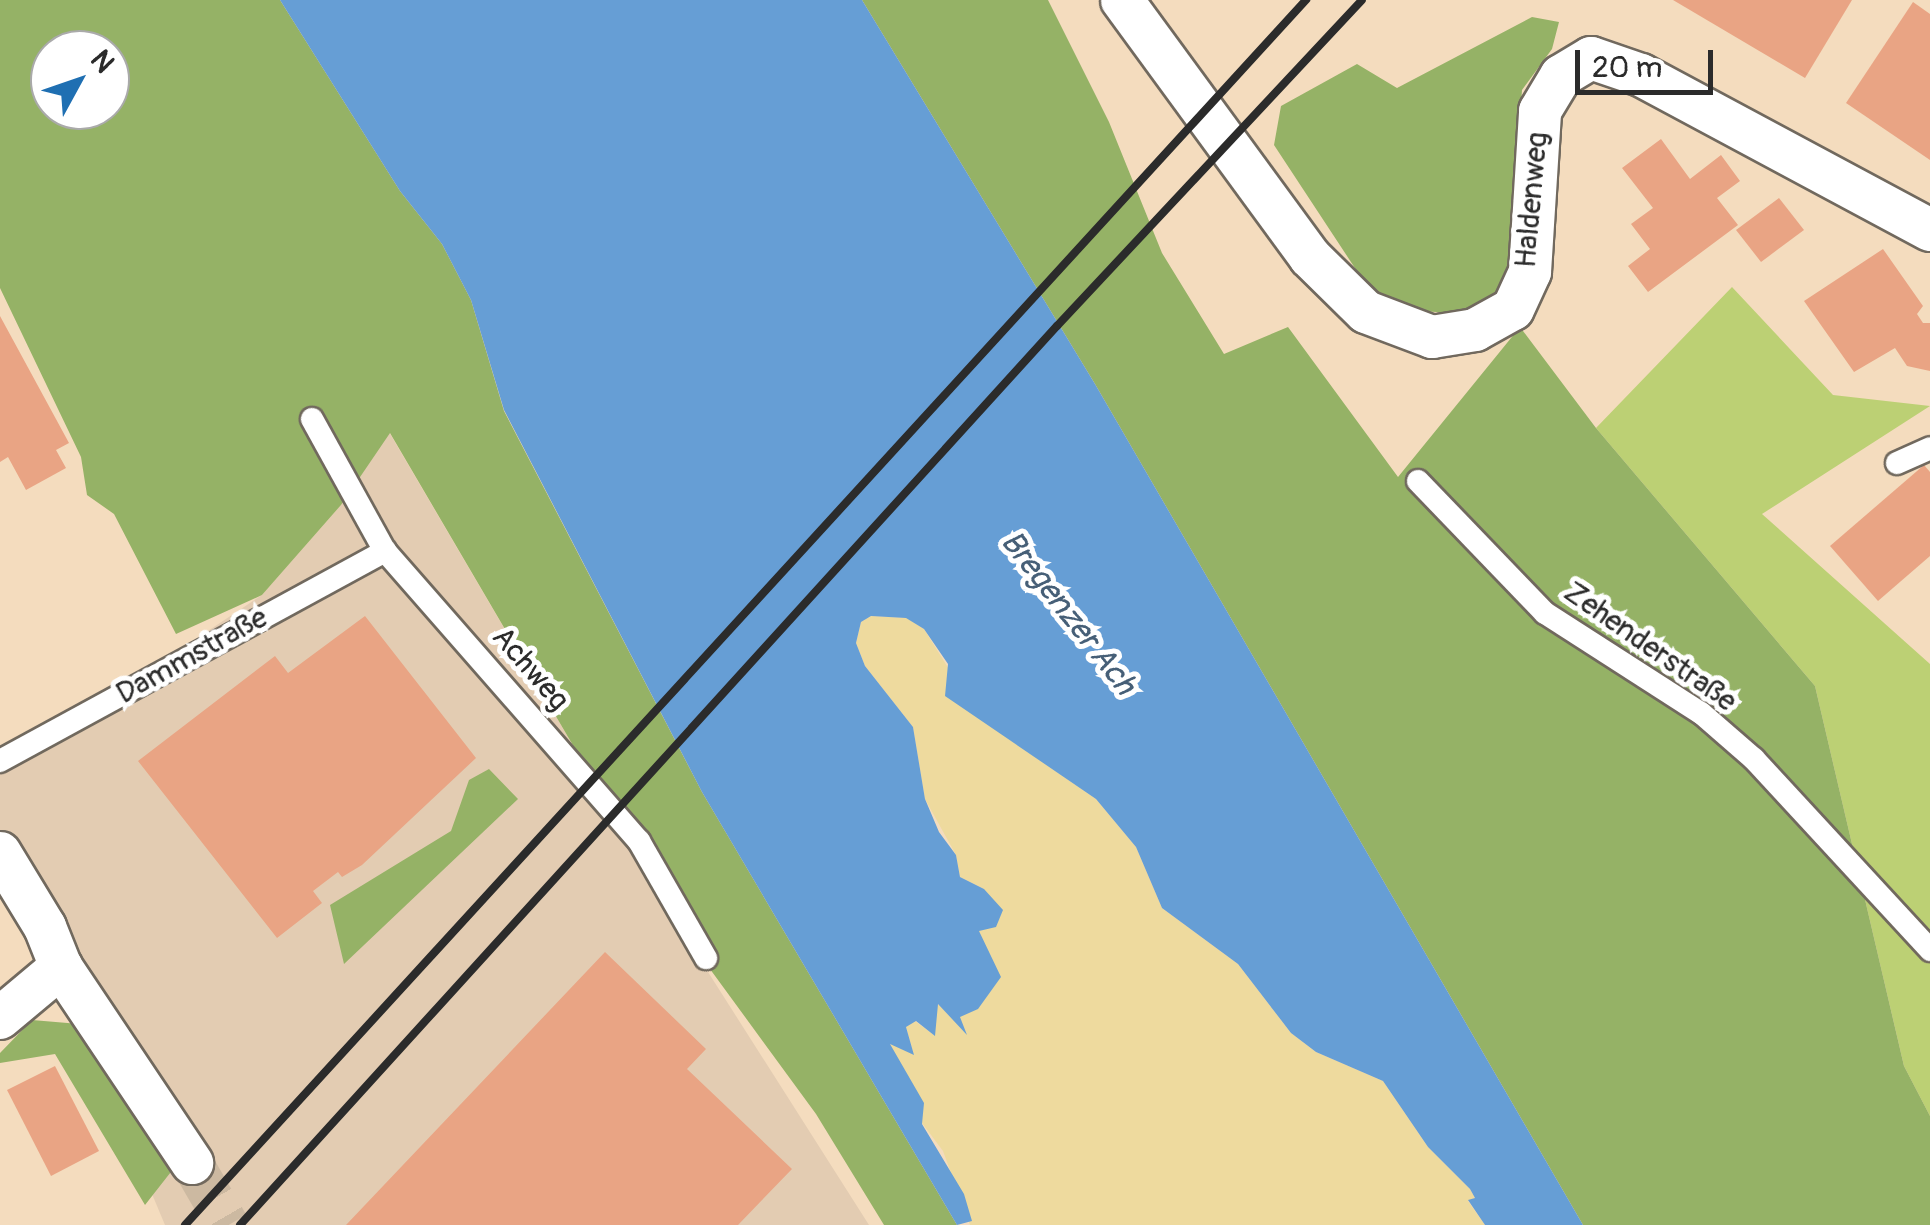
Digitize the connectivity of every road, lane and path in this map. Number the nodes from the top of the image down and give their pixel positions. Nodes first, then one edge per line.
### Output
1 (1122, 0) edge
2 (1930, 230) edge
3 (312, 419) dead end
4 (1930, 448) edge
5 (1896, 464) dead end
6 (1418, 481) dead end
7 (385, 551) junction
8 (0, 761) edge
9 (0, 853) edge
10 (1930, 950) edge
11 (706, 958) dead end
12 (61, 968) junction
13 (0, 1018) edge
14 (192, 1164) tunnel mouth

1 - 2 street, Haldenweg
3 - 7 lane, Achweg
4 - 5 lane
6 - 10 lane, Zehenderstraße
7 - 8 lane, Dammstraße
7 - 11 lane, Achweg
9 - 12 street
12 - 13 street
12 - 14 street

